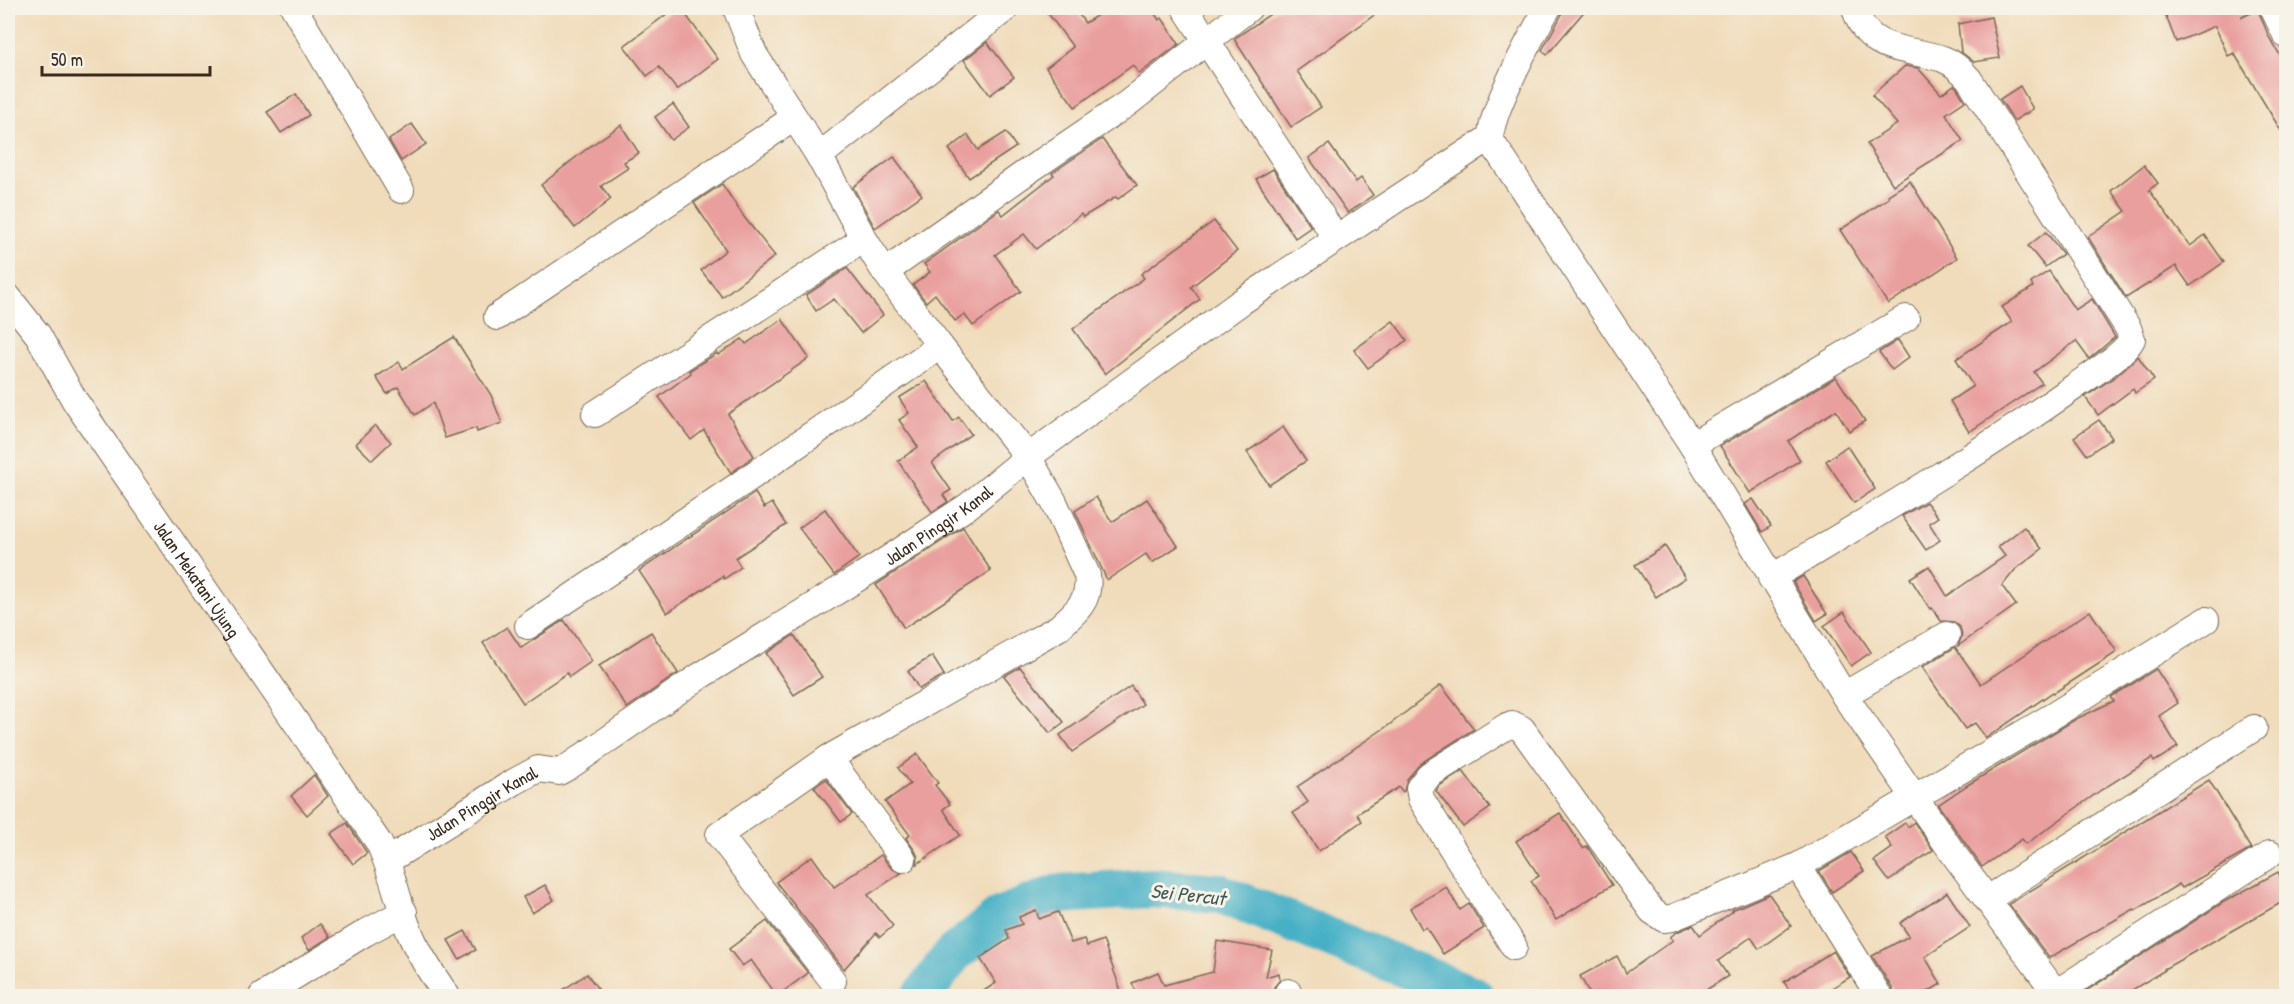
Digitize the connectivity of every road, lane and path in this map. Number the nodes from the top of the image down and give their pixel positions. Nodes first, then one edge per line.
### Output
1 (294, 8) edge
2 (736, 8) edge
3 (1006, 8) edge
4 (1185, 8) edge
5 (1249, 8) edge
6 (1548, 8) edge
7 (1855, 8) edge
8 (2273, 8) edge
9 (2286, 35) edge
10 (1208, 40) junction
11 (794, 118) junction
12 (1489, 138) junction
13 (819, 156) junction
14 (401, 190) dead end
15 (1335, 238) junction
16 (864, 239) junction
17 (885, 272) junction
18 (8, 297) edge
19 (497, 317) dead end
20 (1906, 318) dead end
21 (940, 346) junction
22 (595, 414) dead end
23 (1692, 445) junction
24 (1028, 457) junction
25 (1771, 578) junction
26 (2206, 620) dead end
27 (528, 627) dead end
28 (1947, 635) dead end
29 (1844, 695) junction
30 (2254, 729) dead end
31 (829, 758) junction
32 (1916, 798) junction
33 (2270, 854) dead end
34 (903, 859) dead end
35 (387, 861) junction
36 (1798, 866) junction
37 (1988, 899) junction
38 (404, 912) junction
39 (1514, 947) dead end
40 (832, 981) dead end
41 (2057, 995) edge
42 (262, 996) edge
43 (447, 996) edge
44 (1879, 996) edge

1 - 14 street
2 - 11 street
3 - 13 street
4 - 10 street
5 - 10 street
6 - 12 street
7 - 25 street
8 - 9 street
10 - 15 street
10 - 17 street
11 - 13 street
11 - 19 street
12 - 15 street, Jalan Pinggir Kanal
12 - 23 street
13 - 16 street
15 - 24 street, Jalan Pinggir Kanal
16 - 17 street
16 - 22 street
17 - 21 street
18 - 35 street, Jalan Mekatani Ujung
20 - 23 street
21 - 24 street
21 - 27 street
23 - 25 street
24 - 31 street
24 - 35 street, Jalan Pinggir Kanal
25 - 29 street
26 - 32 street
28 - 29 street
29 - 32 street
30 - 37 street
31 - 34 street
31 - 40 street
32 - 36 street
32 - 37 street
33 - 41 street
35 - 38 street, Jalan Mekatani Ujung
36 - 39 street
36 - 44 street
37 - 41 street
38 - 42 street
38 - 43 street, Jalan Mekatani Ujung

